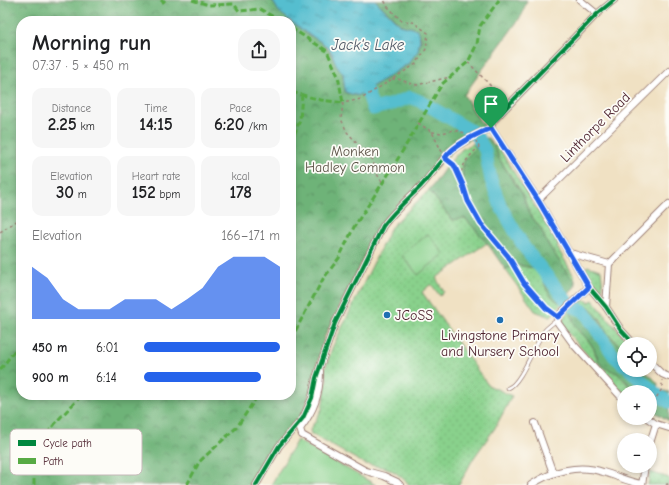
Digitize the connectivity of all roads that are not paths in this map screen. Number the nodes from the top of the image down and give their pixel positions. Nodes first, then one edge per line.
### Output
1 (580, 0) edge
2 (614, 0) edge
3 (597, 14) junction
4 (669, 71) edge
5 (491, 128) junction
6 (538, 200) junction
7 (669, 204) edge
8 (570, 253) junction
9 (609, 264) junction
10 (589, 287) junction
11 (606, 307) junction
12 (558, 318) junction
13 (628, 337) edge
14 (320, 365) junction
15 (657, 369) edge
16 (669, 377) edge
17 (508, 388) dead end
18 (617, 392) edge
19 (535, 423) dead end
20 (657, 424) edge
21 (669, 428) edge
22 (553, 473) junction
23 (644, 473) edge
24 (642, 484) edge
25 (256, 485) edge
26 (400, 485) edge
27 (531, 485) edge

1 - 3 street
2 - 3 street
3 - 5 street
4 - 6 street, Linthorpe Road
5 - 6 street
5 - 14 street
6 - 8 street
7 - 9 street
8 - 9 street
8 - 10 street
9 - 11 street
10 - 11 street
10 - 12 street
11 - 13 street
12 - 17 lane
12 - 18 street
14 - 25 street
14 - 26 street
15 - 16 street
19 - 22 street
20 - 21 street
22 - 24 street
22 - 27 street
23 - 24 street

